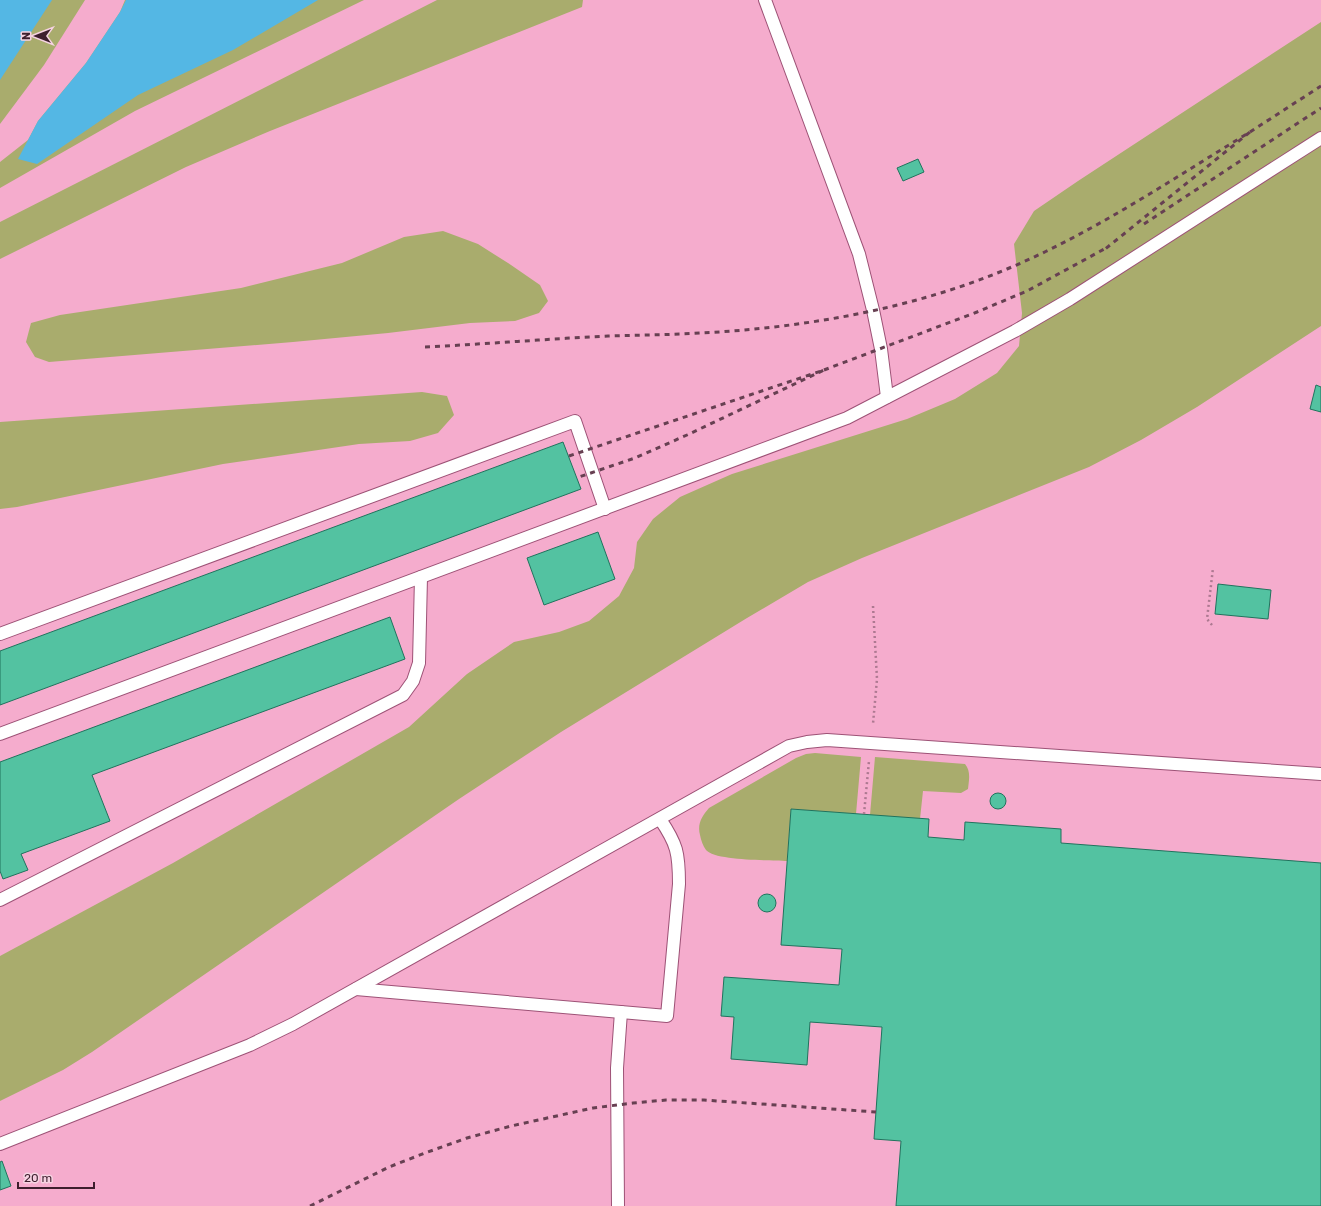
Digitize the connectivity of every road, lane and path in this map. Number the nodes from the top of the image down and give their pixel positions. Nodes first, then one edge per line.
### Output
1 (765, 0) edge
2 (1321, 138) edge
3 (887, 397) junction
4 (605, 509) junction
5 (1213, 568) dead end
6 (421, 577) junction
7 (872, 606) dead end
8 (1212, 625) dead end
9 (0, 634) edge
10 (0, 734) edge
11 (871, 743) junction
12 (1321, 774) edge
13 (864, 814) dead end
14 (660, 819) junction
15 (0, 900) edge
16 (356, 989) junction
17 (621, 1012) junction
18 (0, 1144) edge
19 (618, 1206) edge

1 - 3 lane
2 - 3 lane
3 - 4 lane
4 - 6 lane
4 - 9 lane
5 - 8 path
6 - 10 lane
6 - 15 lane
7 - 11 path
11 - 12 lane
11 - 13 path
11 - 14 lane
14 - 16 lane
14 - 17 lane
16 - 17 lane
16 - 18 lane
17 - 19 lane

